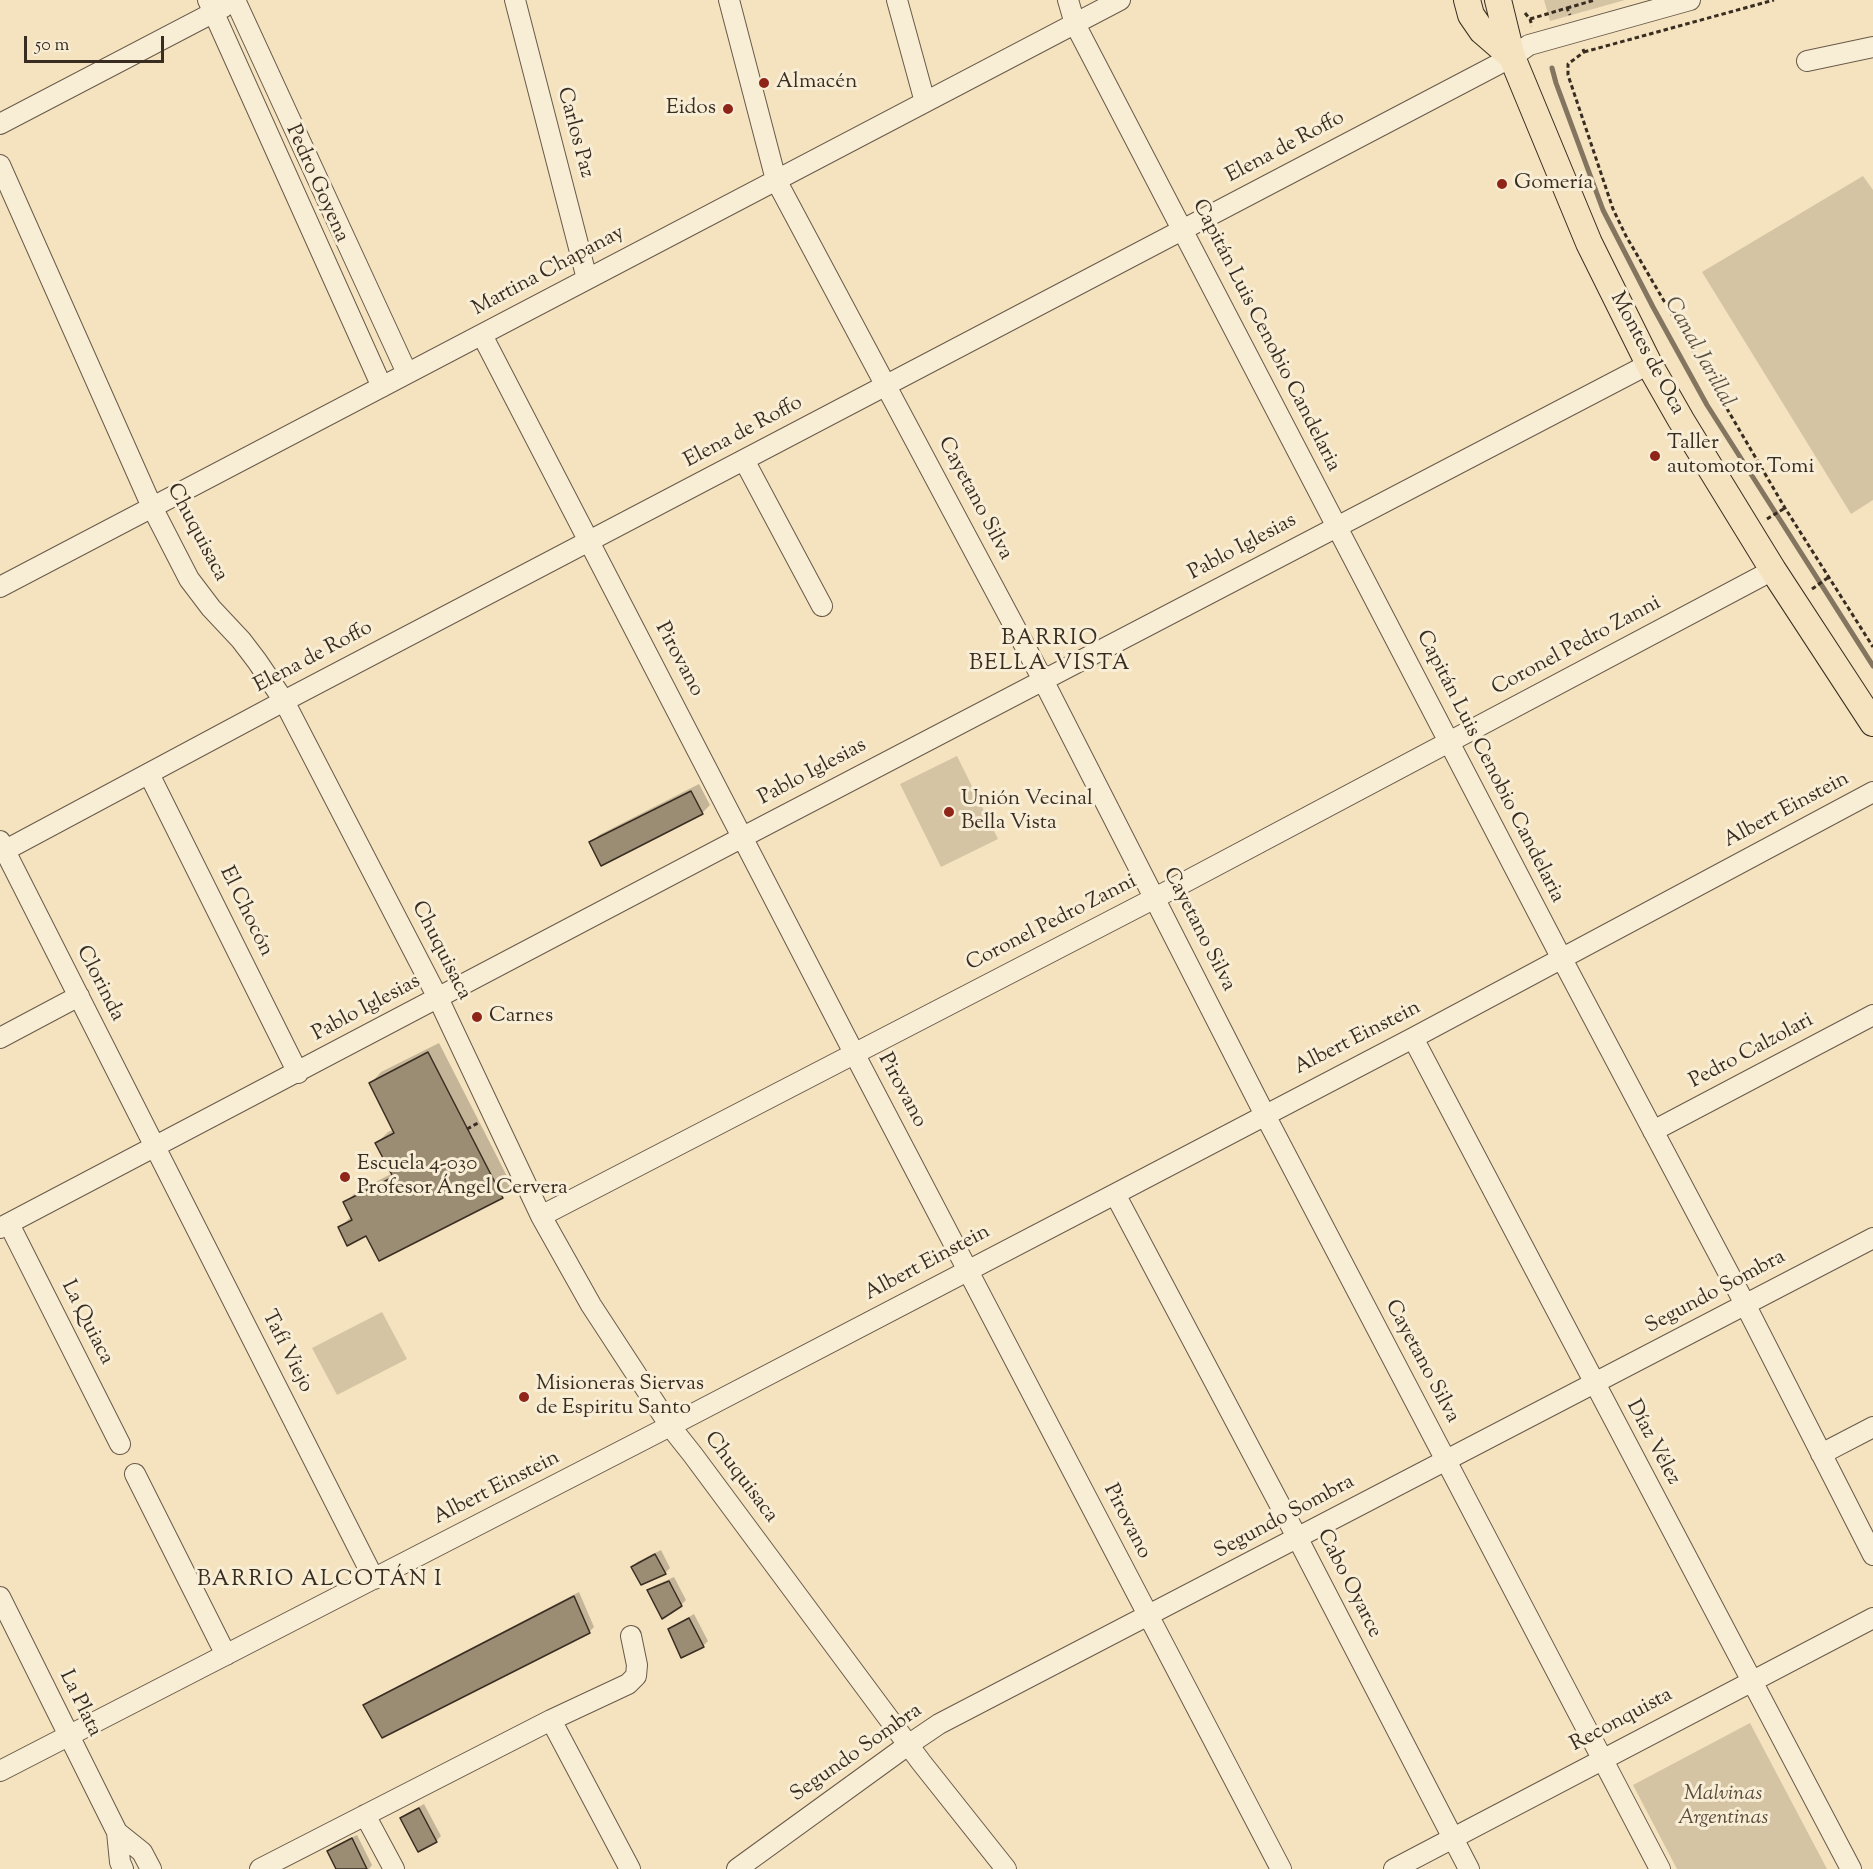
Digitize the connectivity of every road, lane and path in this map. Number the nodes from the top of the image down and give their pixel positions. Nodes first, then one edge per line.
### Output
1 (236, 0) edge
2 (515, 0) edge
3 (729, 0) edge
4 (897, 0) edge
5 (1068, 0) edge
6 (1120, 0) edge
7 (1467, 0) edge
8 (1498, 0) edge
9 (1595, 0) edge
10 (1690, 0) edge
11 (1774, 0) edge
12 (210, 6) edge
13 (1567, 8) junction
14 (1522, 10) dead end
15 (1530, 19) junction
16 (1075, 24) junction
17 (1576, 32) junction
18 (1536, 43) junction
19 (1873, 47) edge
20 (1584, 52) junction
21 (1512, 57) junction
22 (1807, 61) dead end
23 (925, 102) junction
24 (0, 124) edge
25 (0, 165) edge
26 (776, 180) junction
27 (1183, 230) junction
28 (587, 279) junction
29 (482, 335) junction
30 (1649, 364) junction
31 (407, 373) junction
32 (886, 385) junction
33 (382, 387) junction
34 (744, 460) junction
35 (152, 507) junction
36 (1785, 508) junction
37 (1772, 516) dead end
38 (1336, 526) junction
39 (589, 541) junction
40 (1773, 570) junction
41 (1827, 578) junction
42 (1816, 586) dead end
43 (0, 587) edge
44 (1812, 589) dead end
45 (1816, 596) dead end
46 (822, 606) dead end
47 (1873, 647) edge
48 (1043, 680) junction
49 (284, 701) junction
50 (1873, 723) edge
51 (1450, 742) junction
52 (149, 774) junction
53 (1873, 792) edge
54 (743, 837) junction
55 (2, 848) edge
56 (1155, 898) junction
57 (1562, 959) junction
58 (79, 996) junction
59 (438, 998) junction
60 (1873, 1015) edge
61 (0, 1038) edge
62 (1413, 1038) junction
63 (854, 1053) junction
64 (298, 1072) junction
65 (1265, 1114) junction
66 (1653, 1131) junction
67 (155, 1148) junction
68 (1115, 1194) junction
69 (541, 1216) junction
70 (4, 1226) edge
71 (1873, 1238) edge
72 (968, 1270) junction
73 (1745, 1304) junction
74 (1594, 1383) junction
75 (670, 1426) junction
76 (1873, 1427) edge
77 (120, 1444) dead end
78 (1821, 1454) junction
79 (1446, 1461) junction
80 (135, 1474) dead end
81 (1298, 1539) junction
82 (1873, 1554) edge
83 (374, 1579) junction
84 (0, 1597) edge
85 (1148, 1616) junction
86 (1873, 1618) edge
87 (631, 1636) dead end
88 (226, 1655) junction
89 (1751, 1681) junction
90 (550, 1720) junction
91 (68, 1736) junction
92 (908, 1744) junction
93 (1602, 1758) junction
94 (0, 1771) edge
95 (365, 1815) junction
96 (117, 1832) junction
97 (1452, 1838) junction
98 (123, 1869) edge
99 (151, 1869) edge
100 (260, 1869) edge
101 (394, 1869) edge
102 (630, 1869) edge
103 (737, 1869) edge
104 (1005, 1869) edge
105 (1281, 1869) edge
106 (1394, 1869) edge
107 (1469, 1869) edge
108 (1660, 1869) edge
109 (1851, 1869) edge

1 - 12 street
1 - 31 street, Pedro Goyena
2 - 28 street, Carlos Paz
3 - 26 street, Cayetano Silva
4 - 23 street
5 - 16 street, Capitán Luis Cenobio Candelaria
6 - 16 street, Martina Chapanay
7 - 21 main road, Montes de Oca
8 - 21 main road, Montes de Oca
9 - 13 path
10 - 17 street, Elena de Roffo
11 - 20 path
12 - 24 street
12 - 33 street, Pedro Goyena
13 - 15 path
13 - 17 path
14 - 15 path
15 - 18 path
16 - 23 street, Martina Chapanay
16 - 27 street, Capitán Luis Cenobio Candelaria
17 - 18 street, Elena de Roffo
17 - 20 path
18 - 21 street, Elena de Roffo
19 - 22 street
20 - 36 path
21 - 27 street, Elena de Roffo
21 - 30 main road, Montes de Oca
23 - 26 street, Martina Chapanay
25 - 35 street, Chuquisaca
26 - 28 street, Martina Chapanay
26 - 32 street, Cayetano Silva
27 - 32 street, Elena de Roffo
27 - 38 street, Capitán Luis Cenobio Candelaria
28 - 29 street, Martina Chapanay
29 - 31 street, Martina Chapanay
29 - 39 street, Pirovano
30 - 38 street, Pablo Iglesias
30 - 40 main road, Montes de Oca
31 - 33 street, Martina Chapanay
32 - 34 street, Elena de Roffo
32 - 48 street, Cayetano Silva
33 - 35 street, Martina Chapanay
34 - 39 street, Elena de Roffo
34 - 46 street
35 - 43 street, Martina Chapanay
35 - 49 street, Chuquisaca
36 - 37 path
36 - 41 path
38 - 48 street, Pablo Iglesias
38 - 51 street, Capitán Luis Cenobio Candelaria
39 - 49 street, Elena de Roffo
39 - 54 street, Pirovano
40 - 50 main road, Montes de Oca
40 - 51 street, Coronel Pedro Zanni
41 - 42 path
41 - 47 path
44 - 45 path
48 - 54 street, Pablo Iglesias
48 - 56 street, Cayetano Silva
49 - 52 street, Elena de Roffo
49 - 59 street, Chuquisaca
51 - 56 street, Coronel Pedro Zanni
51 - 57 street, Capitán Luis Cenobio Candelaria
52 - 55 street, Elena de Roffo
52 - 64 street, El Chocón
53 - 57 street, Albert Einstein
54 - 59 street, Pablo Iglesias
54 - 63 street, Pirovano
55 - 58 street, Clorinda
56 - 63 street, Coronel Pedro Zanni
56 - 65 street, Cayetano Silva
57 - 62 street, Albert Einstein
57 - 66 street, Capitán Luis Cenobio Candelaria
58 - 61 street
58 - 67 street, Clorinda
59 - 64 street, Pablo Iglesias
59 - 69 street, Chuquisaca
60 - 66 street, Pedro Calzolari
62 - 65 street, Albert Einstein
62 - 74 street, Díaz Vélez
63 - 69 street, Coronel Pedro Zanni
63 - 72 street, Pirovano
64 - 67 street, Pablo Iglesias
65 - 68 street, Albert Einstein
65 - 79 street, Cayetano Silva
66 - 73 street, Capitán Luis Cenobio Candelaria
67 - 70 street, Pablo Iglesias
67 - 83 street, Tafí Viejo
68 - 72 street, Albert Einstein
68 - 81 street, Cabo Oyarce
69 - 75 street, Chuquisaca
70 - 77 street, La Quiaca
71 - 73 street, Segundo Sombra
72 - 75 street, Albert Einstein
72 - 85 street, Pirovano
73 - 74 street, Segundo Sombra
73 - 78 street, Capitán Luis Cenobio Candelaria
74 - 79 street, Segundo Sombra
74 - 89 street, Díaz Vélez
75 - 83 street, Albert Einstein
75 - 92 street, Chuquisaca
76 - 78 street
78 - 82 street, Capitán Luis Cenobio Candelaria
79 - 81 street, Segundo Sombra
79 - 93 street, Cayetano Silva
80 - 88 street
81 - 85 street, Segundo Sombra
81 - 97 street, Cabo Oyarce
83 - 88 street, Albert Einstein
84 - 91 street, La Plata
85 - 92 street, Segundo Sombra
85 - 105 street, Pirovano
86 - 89 street, Reconquista
87 - 90 street
88 - 91 street, Albert Einstein
89 - 93 street, Reconquista
89 - 109 street, Díaz Vélez
90 - 95 street
90 - 102 street
91 - 94 street, Albert Einstein
91 - 96 street, La Plata
92 - 103 street, Segundo Sombra
92 - 104 street, Chuquisaca
93 - 97 street, Reconquista
93 - 108 street, Cayetano Silva
95 - 100 street
95 - 101 street
96 - 98 street
96 - 99 street
97 - 106 street, Reconquista
97 - 107 street, Cabo Oyarce

